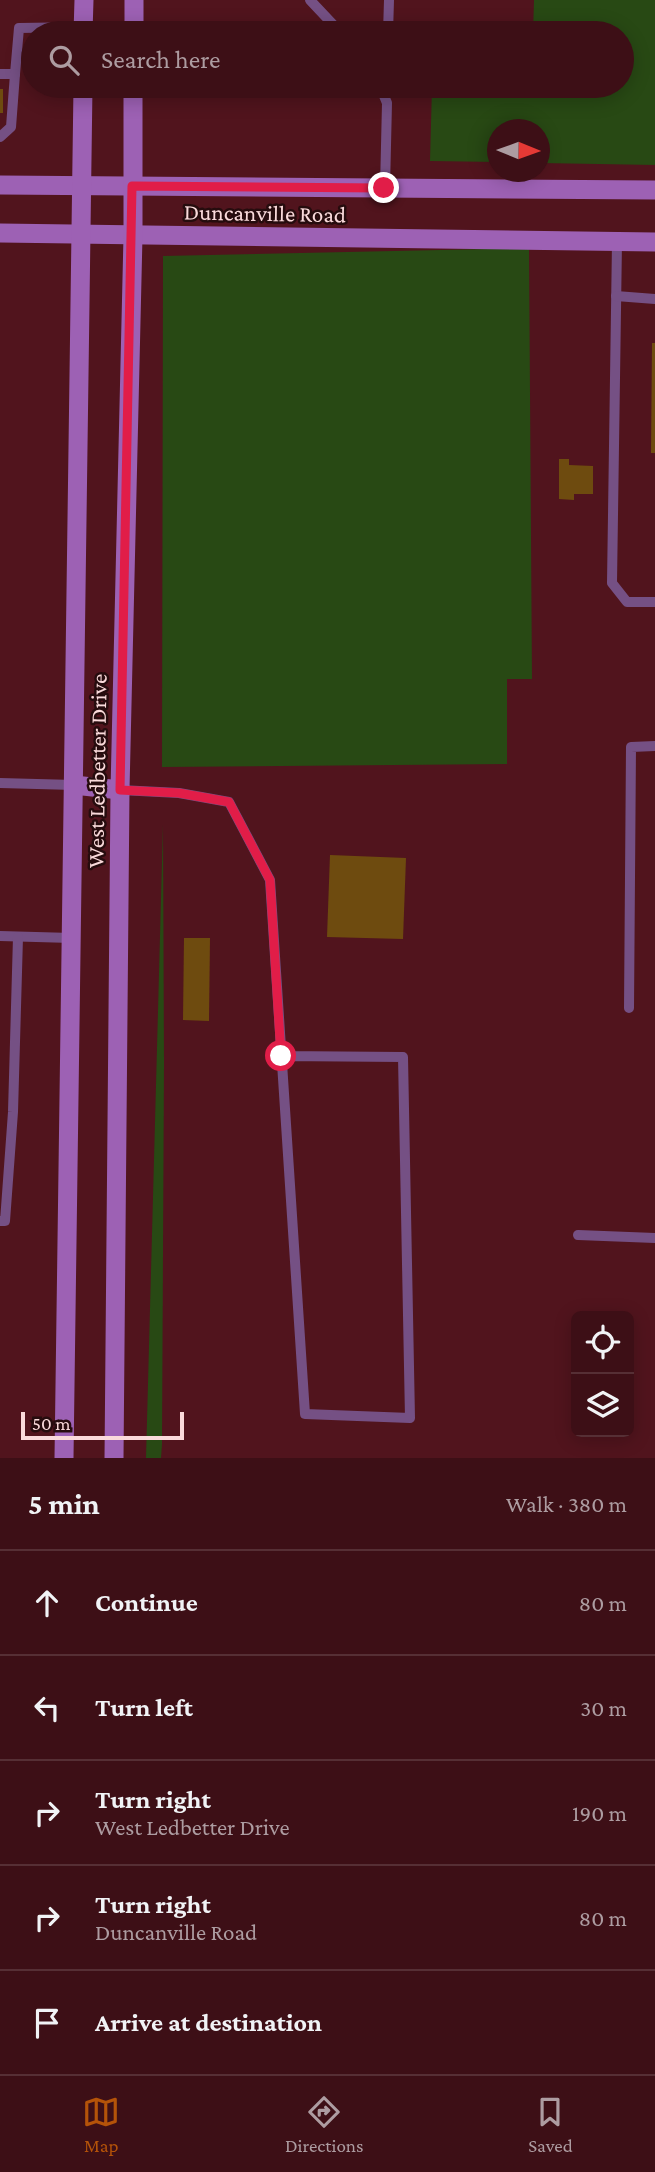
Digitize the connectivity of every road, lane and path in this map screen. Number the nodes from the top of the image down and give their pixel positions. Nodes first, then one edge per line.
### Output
1 (84, 0) edge
2 (134, 0) edge
3 (310, 0) edge
4 (388, 0) edge
5 (83, 21) edge
6 (134, 21) edge
7 (330, 21) edge
8 (388, 21) edge
9 (21, 28) edge
10 (0, 74) edge
11 (15, 74) junction
12 (83, 98) edge
13 (134, 98) edge
14 (385, 98) edge
15 (387, 98) edge
16 (387, 103) junction
17 (0, 137) edge
18 (0, 185) edge
19 (82, 186) junction
20 (132, 186) junction
21 (384, 188) junction
22 (655, 190) edge
23 (0, 233) edge
24 (82, 235) junction
25 (133, 236) junction
26 (617, 242) junction
27 (655, 242) edge
28 (616, 296) junction
29 (655, 299) edge
30 (655, 602) edge
31 (655, 746) edge
32 (0, 783) edge
33 (74, 785) junction
34 (120, 790) junction
35 (0, 936) edge
36 (18, 936) junction
37 (72, 938) junction
38 (629, 1008) dead end
39 (281, 1056) junction
40 (0, 1221) edge
41 (578, 1235) dead end
42 (655, 1238) edge
43 (64, 1458) edge
44 (114, 1458) edge

1 - 5 main road
2 - 6 main road
3 - 7 lane
4 - 8 lane
9 - 11 lane
10 - 11 lane
11 - 17 lane
12 - 19 main road, West Ledbetter Drive
13 - 20 main road, West Ledbetter Drive
14 - 16 lane
15 - 16 lane
16 - 21 lane
18 - 19 main road, Duncanville Road
19 - 20 main road, Duncanville Road
19 - 24 main road, West Ledbetter Drive
20 - 21 main road, Duncanville Road
20 - 25 main road, West Ledbetter Drive
21 - 22 main road, Duncanville Road
23 - 24 main road, Duncanville Road
24 - 25 main road, Duncanville Road
24 - 33 main road, West Ledbetter Drive
25 - 26 main road, Duncanville Road
25 - 34 main road, West Ledbetter Drive
26 - 27 main road, Duncanville Road
26 - 28 lane
28 - 29 lane
28 - 30 lane
31 - 38 lane
32 - 33 lane
33 - 34 main road
33 - 37 main road, West Ledbetter Drive
34 - 39 lane
34 - 44 main road, West Ledbetter Drive
35 - 36 lane
36 - 37 lane
36 - 40 lane
37 - 43 main road, West Ledbetter Drive
39 - 39 lane
41 - 42 lane

